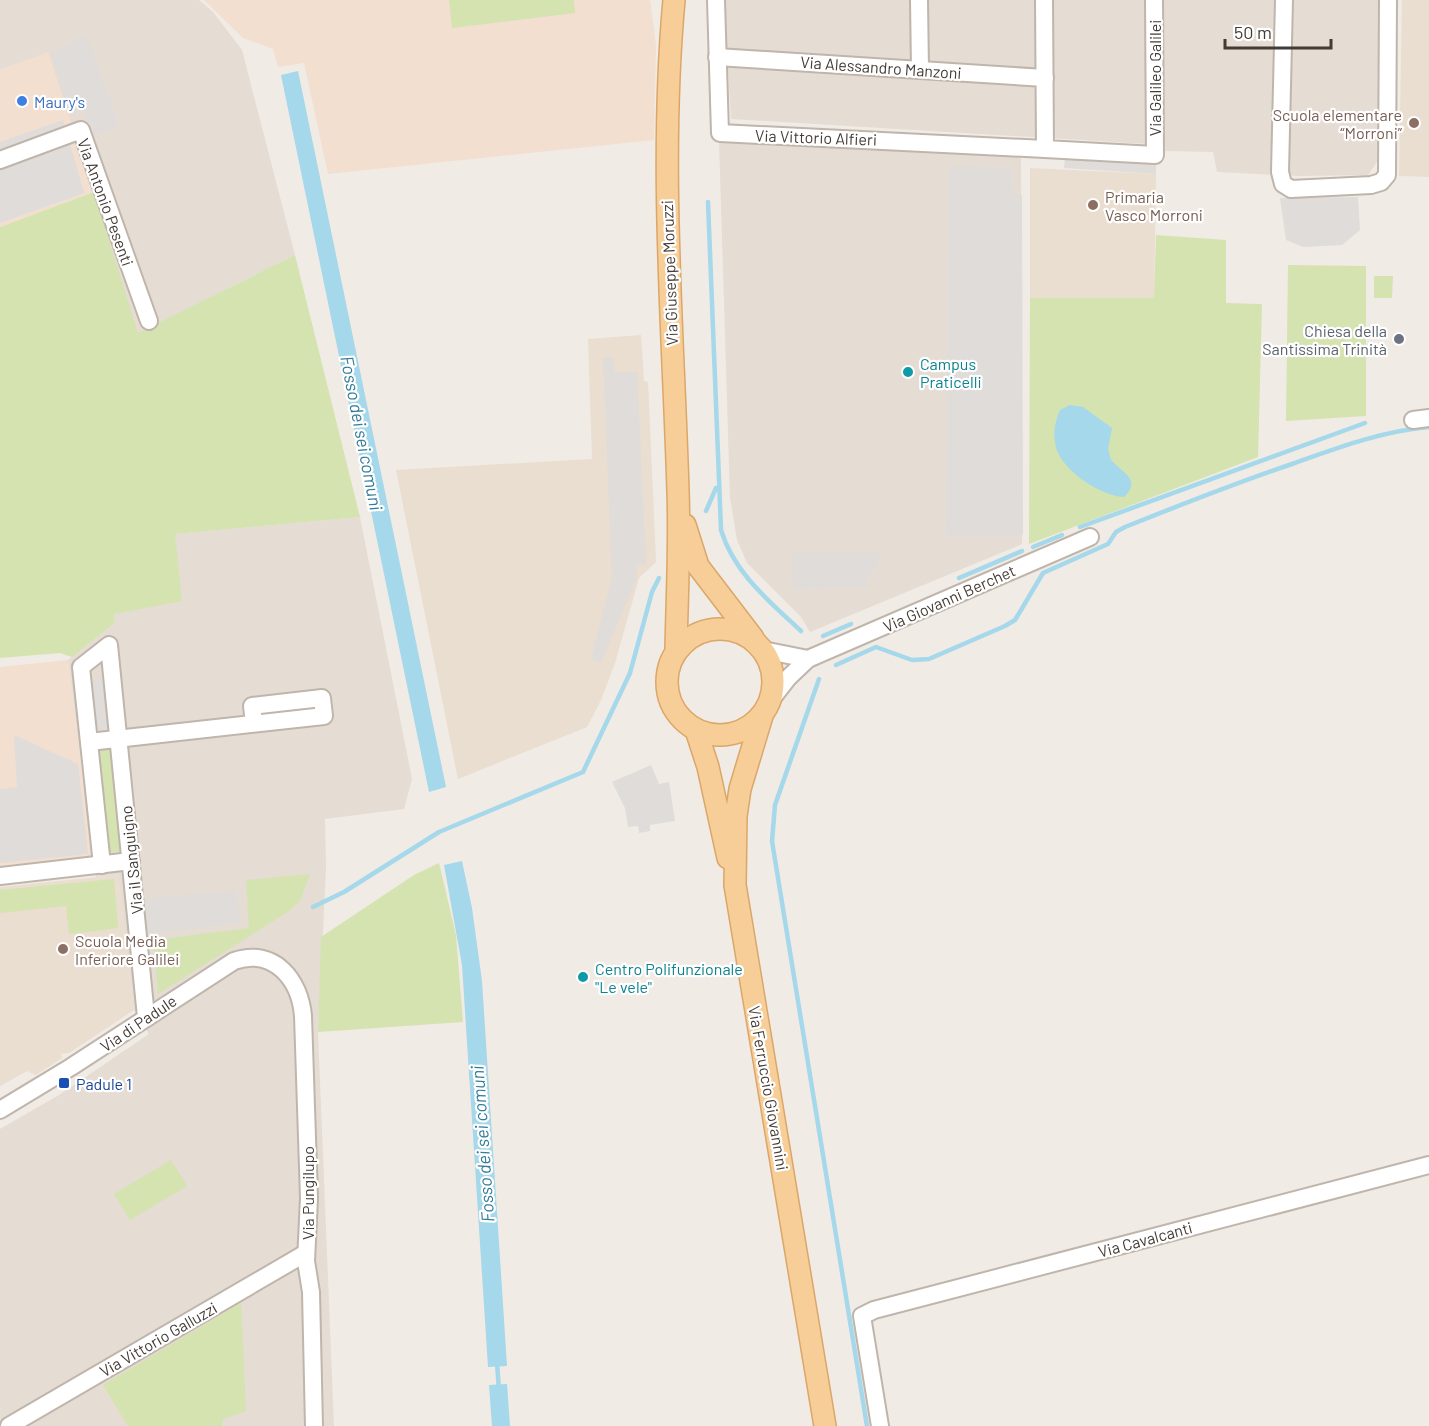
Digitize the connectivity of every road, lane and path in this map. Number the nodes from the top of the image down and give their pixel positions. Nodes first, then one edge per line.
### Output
1 (664, 0) edge
2 (674, 0) edge
3 (716, 0) edge
4 (919, 0) edge
5 (1044, 0) edge
6 (1154, 0) edge
7 (1284, 0) edge
8 (1388, 0) edge
9 (669, 54) junction
10 (717, 57) junction
11 (920, 70) junction
12 (1045, 78) junction
13 (1045, 149) junction
14 (0, 159) edge
15 (149, 321) dead end
16 (678, 492) junction
17 (1090, 537) dead end
18 (761, 648) junction
19 (676, 650) junction
20 (808, 659) junction
21 (766, 708) junction
22 (254, 723) dead end
23 (696, 730) junction
24 (119, 738) junction
25 (89, 742) junction
26 (131, 861) junction
27 (102, 865) junction
28 (0, 876) edge
29 (735, 885) junction
30 (281, 967) joint
31 (146, 1017) junction
32 (0, 1110) edge
33 (1429, 1165) edge
34 (306, 1252) junction
35 (9, 1426) edge
36 (314, 1426) edge
37 (825, 1426) edge
38 (880, 1426) edge

1 - 9 main road, Via Giuseppe Moruzzi
2 - 9 main road, Via Giuseppe Moruzzi
3 - 10 street, Via Vittorio Alfieri
4 - 11 street
5 - 12 street
6 - 13 street, Via Galileo Galilei
7 - 8 street
9 - 16 main road, Via Giuseppe Moruzzi
10 - 11 street, Via Alessandro Manzoni
10 - 13 street, Via Vittorio Alfieri
11 - 12 street, Via Alessandro Manzoni
12 - 13 street
14 - 15 street, Via Antonio Pesenti
16 - 18 main road, Via Giuseppe Moruzzi
16 - 19 main road, Via Giuseppe Moruzzi
17 - 20 street, Via Giovanni Berchet
18 - 19 main road
18 - 20 street
18 - 21 main road
19 - 23 main road
20 - 21 street, Via Giovanni Berchet
21 - 23 main road
21 - 29 main road, Via Ferruccio Giovannini
22 - 24 street
23 - 29 main road
24 - 25 street
24 - 25 street, Via il Sanguigno
24 - 26 street, Via il Sanguigno
25 - 27 street, Via il Sanguigno
26 - 27 street
26 - 31 street, Via il Sanguigno
27 - 28 street
29 - 37 main road, Via Ferruccio Giovannini
30 - 31 street, Via di Padule
30 - 34 street, Via Pungilupo
31 - 32 street, Via di Padule
33 - 38 street, Via Cavalcanti
34 - 35 street, Via Vittorio Galluzzi
34 - 36 street, Via Pungilupo

